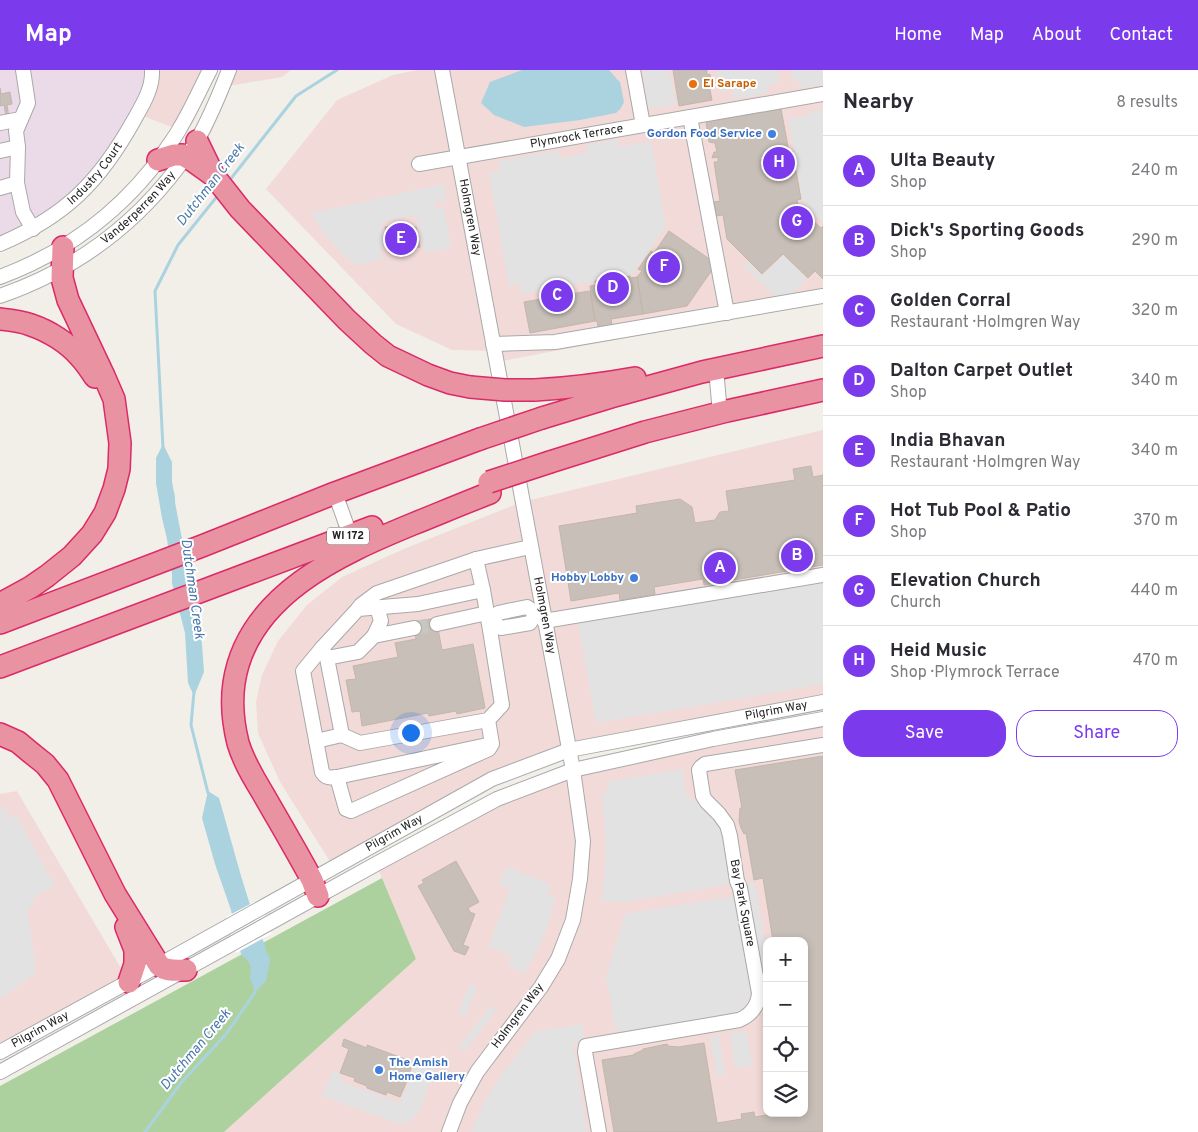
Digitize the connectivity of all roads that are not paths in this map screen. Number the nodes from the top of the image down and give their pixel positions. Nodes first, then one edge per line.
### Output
1 (23, 70) edge
2 (152, 70) edge
3 (210, 70) edge
4 (229, 70) edge
5 (442, 70) edge
6 (633, 70) edge
7 (823, 94) edge
8 (690, 117) junction
9 (21, 119) junction
10 (0, 123) edge
11 (643, 125) junction
12 (18, 147) junction
13 (191, 149) junction
14 (0, 151) edge
15 (458, 157) junction
16 (158, 160) junction
17 (419, 164) dead end
18 (17, 184) junction
19 (0, 188) edge
20 (32, 229) junction
21 (0, 244) edge
22 (63, 247) junction
23 (62, 270) junction
24 (0, 277) edge
25 (0, 296) edge
26 (823, 296) edge
27 (727, 313) junction
28 (0, 319) edge
29 (493, 344) junction
30 (823, 346) edge
31 (709, 370) junction
32 (823, 390) edge
33 (720, 412) junction
34 (116, 416) junction
35 (489, 488) junction
36 (335, 493) junction
37 (350, 535) junction
38 (530, 547) junction
39 (476, 558) junction
40 (823, 575) edge
41 (483, 590) junction
42 (0, 604) edge
43 (377, 607) junction
44 (358, 608) junction
45 (487, 613) junction
46 (541, 615) junction
47 (0, 623) edge
48 (437, 624) tunnel mouth
49 (414, 628) tunnel mouth
50 (374, 636) junction
51 (325, 653) junction
52 (0, 667) edge
53 (823, 702) edge
54 (823, 719) edge
55 (488, 720) junction
56 (0, 734) edge
57 (342, 735) junction
58 (316, 741) junction
59 (492, 744) junction
60 (823, 745) edge
61 (569, 750) junction
62 (573, 770) junction
63 (337, 778) junction
64 (315, 888) junction
65 (115, 894) junction
66 (159, 965) junction
67 (186, 970) junction
68 (129, 982) junction
69 (0, 1052) edge
70 (0, 1072) edge
71 (449, 1132) edge
72 (599, 1132) edge

1 - 9 street
2 - 20 street, Industry Court
3 - 16 street, Vanderperren Way
4 - 13 street, Vanderperren Way
5 - 15 street, Holmgren Way
6 - 11 street
7 - 8 street, Plymrock Terrace
8 - 11 street, Plymrock Terrace
8 - 27 street
9 - 10 street
9 - 12 street
11 - 15 street, Plymrock Terrace
12 - 14 street
12 - 18 street
13 - 16 highway
13 - 23 street, Vanderperren Way
13 - 31 highway, bridge
15 - 17 street, Plymrock Terrace
15 - 29 street, Holmgren Way
16 - 22 street, Vanderperren Way
18 - 19 street
18 - 20 street
20 - 21 street, Industry Court
22 - 23 highway
22 - 24 street, Vanderperren Way
23 - 25 street, Vanderperren Way
23 - 34 highway
26 - 27 street
27 - 29 street
28 - 34 highway
29 - 38 street, Holmgren Way
30 - 31 highway
31 - 33 street
31 - 36 highway, bridge
32 - 33 highway, WI 172
33 - 35 highway, WI 172, bridge
34 - 42 highway
35 - 37 highway, WI 172
35 - 64 highway
36 - 37 street
36 - 47 highway
37 - 52 highway, WI 172
38 - 39 street
38 - 46 street, Holmgren Way
39 - 41 street
39 - 44 street
40 - 46 street
41 - 43 street
41 - 45 street
43 - 44 street
43 - 50 street
44 - 51 street
45 - 48 street
45 - 55 street
46 - 61 street, Holmgren Way
49 - 50 street
50 - 51 street
51 - 57 street
51 - 58 street
53 - 61 street, Pilgrim Way
54 - 62 street, Pilgrim Way
55 - 57 street
55 - 59 street
56 - 65 highway
57 - 58 street
58 - 63 street
59 - 63 street
59 - 63 street
60 - 72 street, Bay Park Square
61 - 62 street, Holmgren Way
61 - 64 street, Pilgrim Way
62 - 64 street, Pilgrim Way
62 - 71 street, Holmgren Way
64 - 66 street, Pilgrim Way
64 - 67 street, Pilgrim Way
65 - 66 highway
65 - 68 highway
66 - 67 highway
66 - 68 street, Pilgrim Way
67 - 70 street, Pilgrim Way
68 - 69 street, Pilgrim Way

